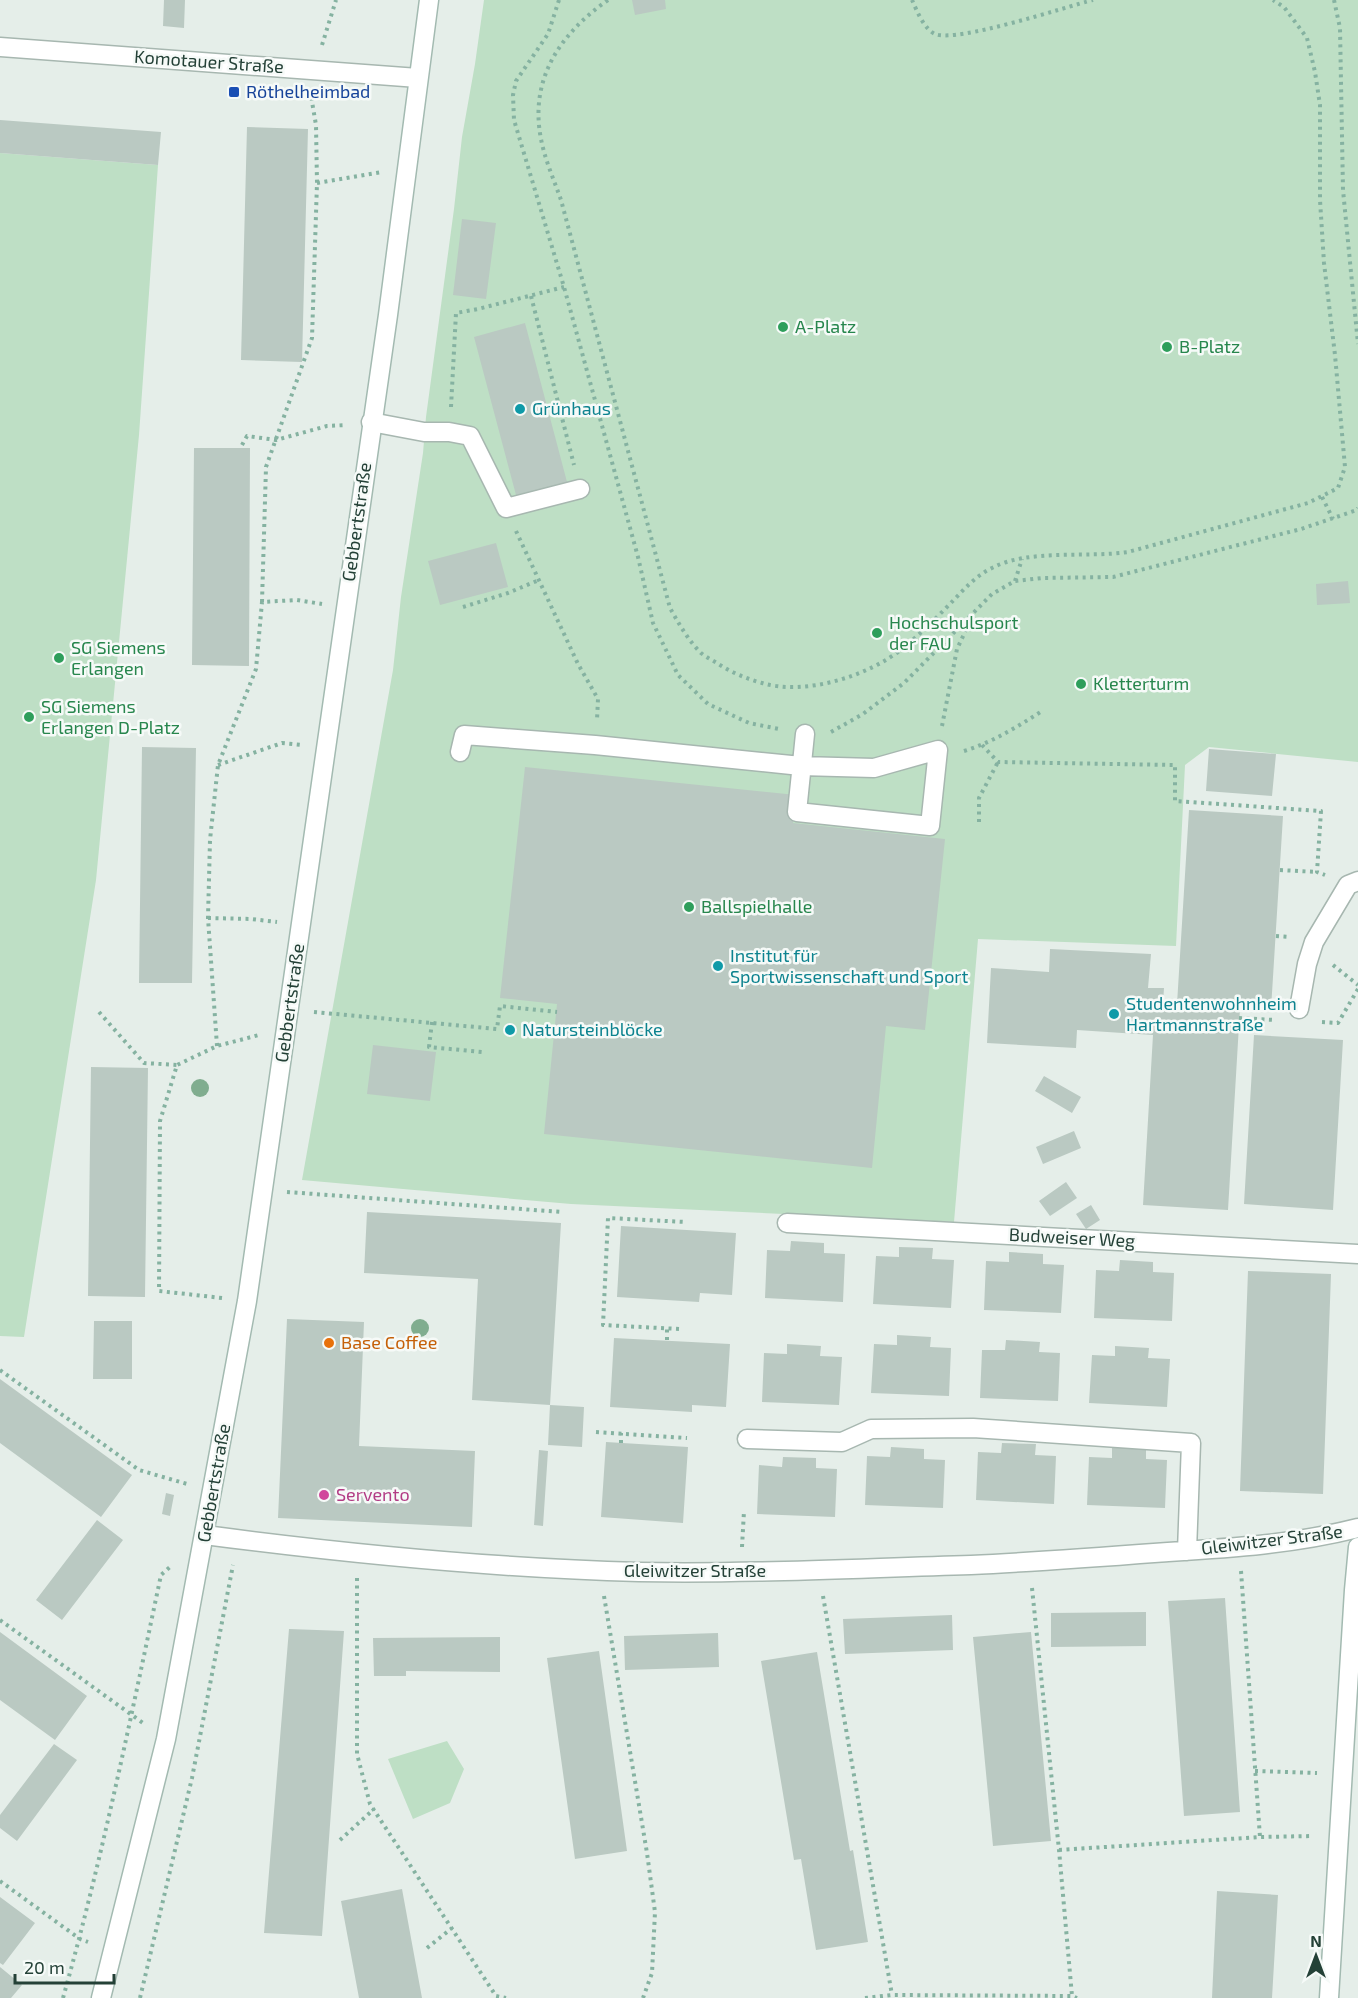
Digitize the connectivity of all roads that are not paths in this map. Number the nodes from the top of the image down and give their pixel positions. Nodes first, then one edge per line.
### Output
1 (429, 0) edge
2 (0, 47) edge
3 (418, 78) junction
4 (371, 422) junction
5 (580, 489) road end
6 (805, 734) road end
7 (460, 752) dead end
8 (801, 766) junction
9 (1353, 883) edge
10 (1299, 1009) dead end
11 (787, 1223) dead end
12 (1358, 1254) edge
13 (747, 1439) dead end
14 (1358, 1528) edge
15 (205, 1534) junction
16 (1358, 1547) edge
17 (1186, 1551) junction
18 (101, 1998) edge
19 (1329, 1998) edge

1 - 3 street, Gebbertstraße
2 - 3 street, Komotauer Straße
3 - 4 street, Gebbertstraße
4 - 5 street
4 - 15 street, Gebbertstraße
6 - 8 street
7 - 8 street
8 - 8 street
9 - 10 street
11 - 12 street, Budweiser Weg
13 - 17 street, Gleiwitzer Straße
14 - 17 street, Gleiwitzer Straße
15 - 17 street, Gleiwitzer Straße
15 - 18 street, Gebbertstraße
16 - 19 street

